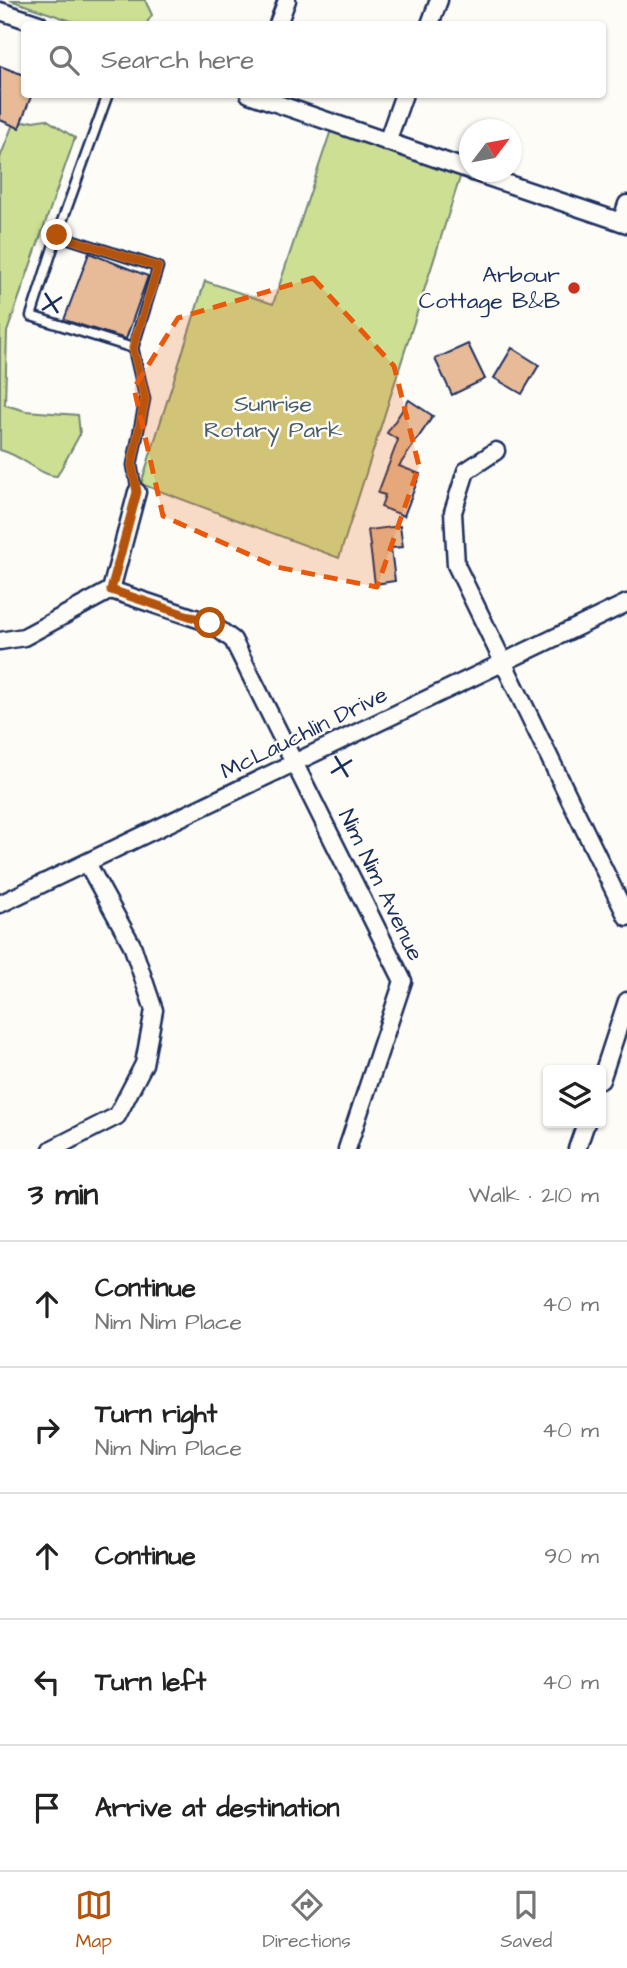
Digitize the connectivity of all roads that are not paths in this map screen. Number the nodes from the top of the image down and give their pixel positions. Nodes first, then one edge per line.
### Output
1 (287, 0) edge
2 (439, 0) edge
3 (0, 12) edge
4 (29, 21) edge
5 (279, 21) edge
6 (431, 21) edge
7 (107, 98) edge
8 (260, 98) edge
9 (403, 98) edge
10 (387, 142) junction
11 (459, 167) edge
12 (503, 182) edge
13 (627, 204) edge
14 (624, 223) edge
15 (57, 235) junction
16 (133, 348) junction
17 (496, 451) dead end
18 (137, 492) joint
19 (111, 590) junction
20 (627, 603) edge
21 (0, 641) edge
22 (503, 663) junction
23 (295, 763) junction
24 (86, 863) junction
25 (0, 904) edge
26 (627, 917) edge
27 (627, 1002) edge
28 (606, 1065) edge
29 (584, 1128) edge
30 (52, 1149) edge
31 (347, 1149) edge
32 (578, 1149) edge

1 - 5 street
2 - 6 street
3 - 4 street
7 - 15 lane
8 - 10 street
9 - 10 street
10 - 11 street
12 - 14 street
13 - 14 street
15 - 16 lane
15 - 16 lane
16 - 18 lane
17 - 22 street
18 - 19 street
19 - 21 street
19 - 23 street, Nim Nim Avenue
20 - 22 street, McLauchlin Drive
22 - 23 street, McLauchlin Drive
22 - 26 street
23 - 24 street, McLauchlin Drive
23 - 31 street, Nim Nim Avenue
24 - 25 street, McLauchlin Drive
24 - 30 street
27 - 28 street
29 - 32 street

